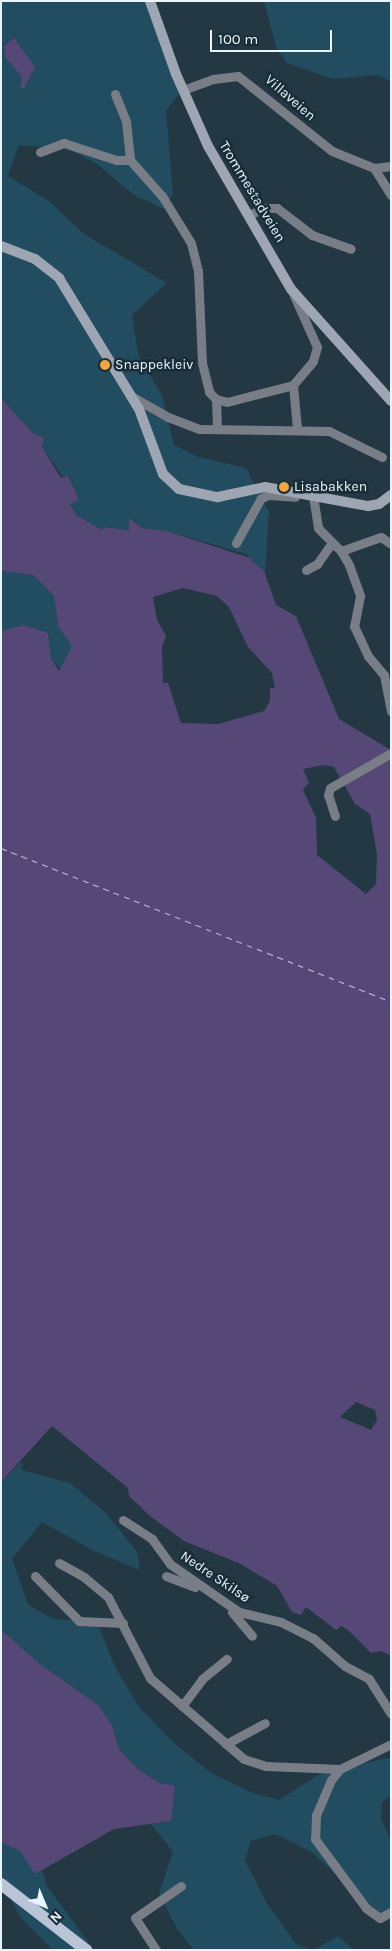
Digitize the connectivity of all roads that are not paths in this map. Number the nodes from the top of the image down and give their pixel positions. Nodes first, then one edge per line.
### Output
1 (150, 1) edge
2 (183, 90) junction
3 (115, 94) dead end
4 (40, 152) dead end
5 (130, 160) junction
6 (391, 166) edge
7 (374, 168) junction
8 (391, 195) edge
9 (249, 215) junction
10 (1, 246) edge
11 (351, 249) dead end
12 (291, 289) junction
13 (369, 373) junction
14 (293, 384) junction
15 (391, 395) edge
16 (132, 396) junction
17 (216, 399) junction
18 (391, 401) edge
19 (297, 428) junction
20 (217, 429) junction
21 (382, 457) dead end
22 (390, 497) edge
23 (313, 498) junction
24 (236, 542) dead end
25 (332, 544) junction
26 (391, 544) edge
27 (341, 551) junction
28 (306, 570) dead end
29 (391, 711) edge
30 (391, 754) edge
31 (335, 816) dead end
32 (123, 1520) dead end
33 (60, 1563) dead end
34 (35, 1576) dead end
35 (166, 1576) dead end
36 (225, 1603) junction
37 (123, 1623) junction
38 (252, 1636) dead end
39 (227, 1659) dead end
40 (182, 1706) junction
41 (391, 1714) edge
42 (266, 1723) dead end
43 (226, 1744) junction
44 (391, 1744) edge
45 (340, 1770) junction
46 (1, 1884) edge
47 (181, 1886) dead end
48 (390, 1913) edge
49 (86, 1950) edge
50 (156, 1950) edge

1 - 2 main road, Trommestadveien
2 - 7 street, Villaveien
2 - 9 main road, Trommestadveien
3 - 5 street
4 - 5 street
5 - 17 street
6 - 7 street, Villaveien
7 - 8 street
9 - 11 street
9 - 12 main road, Trommestadveien
10 - 16 main road
12 - 13 main road, Trommestadveien
12 - 14 street
13 - 15 street, Trommestadveien
13 - 18 main road, Trommestadveien
14 - 17 street
14 - 19 street
16 - 20 street
16 - 23 main road
17 - 20 street
19 - 20 street
19 - 21 street
22 - 23 main road
23 - 24 street
23 - 25 street
25 - 27 street
25 - 28 street
26 - 27 street
27 - 29 street
30 - 31 street
32 - 36 street, Nedre Skilsø
33 - 37 street
34 - 37 street
35 - 36 street
36 - 38 street
36 - 41 street, Nedre Skilsø
37 - 40 street
39 - 40 street
40 - 43 street
42 - 43 street
43 - 45 street
44 - 45 street
45 - 48 street
46 - 49 main road
47 - 50 street

